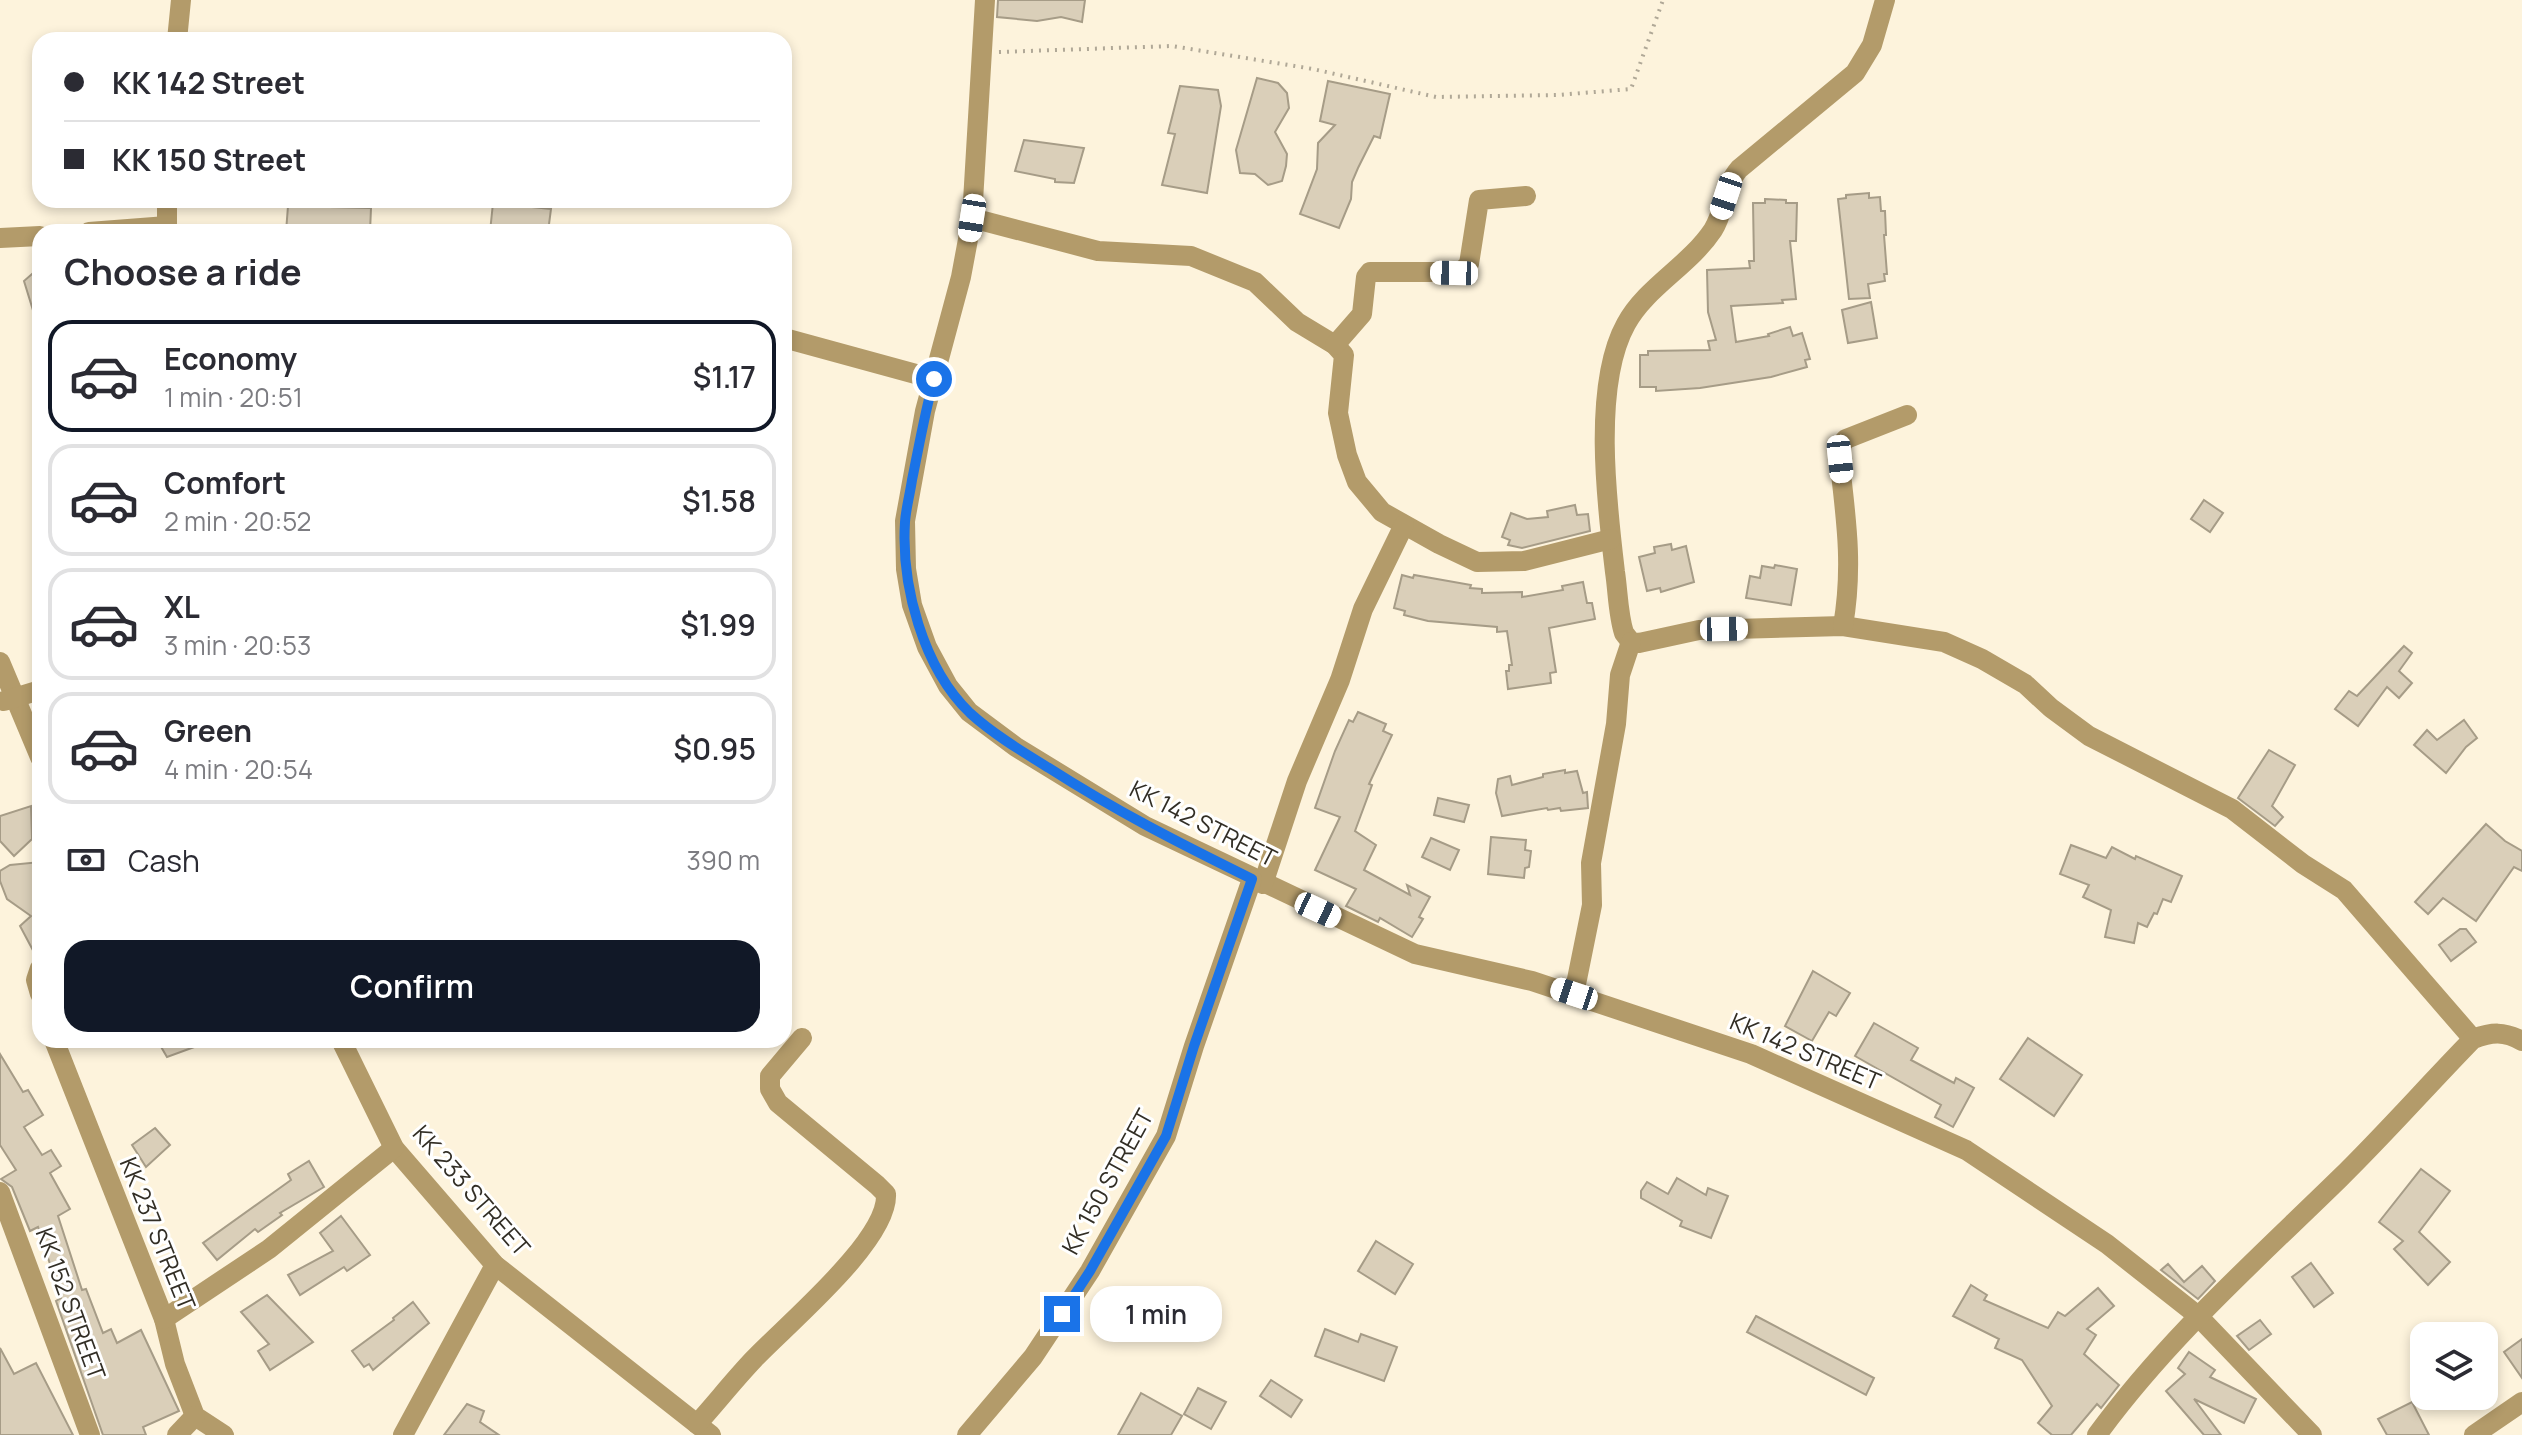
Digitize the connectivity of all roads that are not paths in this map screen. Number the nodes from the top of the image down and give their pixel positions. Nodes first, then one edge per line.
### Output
1 (181, 0) edge
2 (985, 0) edge
3 (1885, 0) edge
4 (178, 32) edge
5 (1526, 196) dead end
6 (972, 218) junction
7 (32, 236) edge
8 (0, 238) edge
9 (792, 340) edge
10 (1335, 345) junction
11 (934, 379) junction
12 (1907, 415) dead end
13 (1404, 525) junction
14 (1611, 539) junction
15 (1843, 626) junction
16 (1631, 642) junction
17 (0, 662) edge
18 (32, 692) edge
19 (6, 700) edge
20 (32, 744) edge
21 (1258, 881) junction
22 (1574, 994) junction
23 (802, 1038) dead end
24 (2473, 1039) junction
25 (2522, 1041) edge
26 (57, 1048) edge
27 (345, 1048) edge
28 (394, 1148) junction
29 (0, 1192) edge
30 (495, 1265) junction
31 (2197, 1315) junction
32 (164, 1319) junction
33 (2522, 1402) edge
34 (195, 1416) junction
35 (704, 1430) edge
36 (90, 1435) edge
37 (177, 1435) edge
38 (224, 1435) edge
39 (403, 1435) edge
40 (967, 1435) edge
41 (2097, 1435) edge
42 (2312, 1435) edge
43 (2474, 1435) edge

1 - 4 street
2 - 6 street, KK 142 STREET
3 - 14 street
5 - 10 street
6 - 10 street
6 - 11 street, KK 142 STREET
7 - 8 street
9 - 11 street
10 - 13 street
11 - 21 street, KK 142 STREET
12 - 15 street
13 - 14 street
13 - 21 street, KK 150 STREET
14 - 16 street
15 - 16 street
15 - 24 street
16 - 22 street
17 - 19 street
18 - 19 street
19 - 20 street
21 - 22 street, KK 142 STREET
21 - 40 street, KK 150 STREET
22 - 31 street, KK 142 STREET
23 - 35 street
24 - 25 street
24 - 31 street
26 - 32 street, KK 237 STREET
27 - 28 street, KK 233 STREET
28 - 30 street, KK 233 STREET
28 - 32 street
29 - 36 street, KK 152 STREET
30 - 35 street, KK 233 STREET
30 - 39 street
31 - 41 street
31 - 42 street, KK 142 STREET
32 - 34 street, KK 237 STREET
33 - 43 street
34 - 37 street
34 - 38 street

